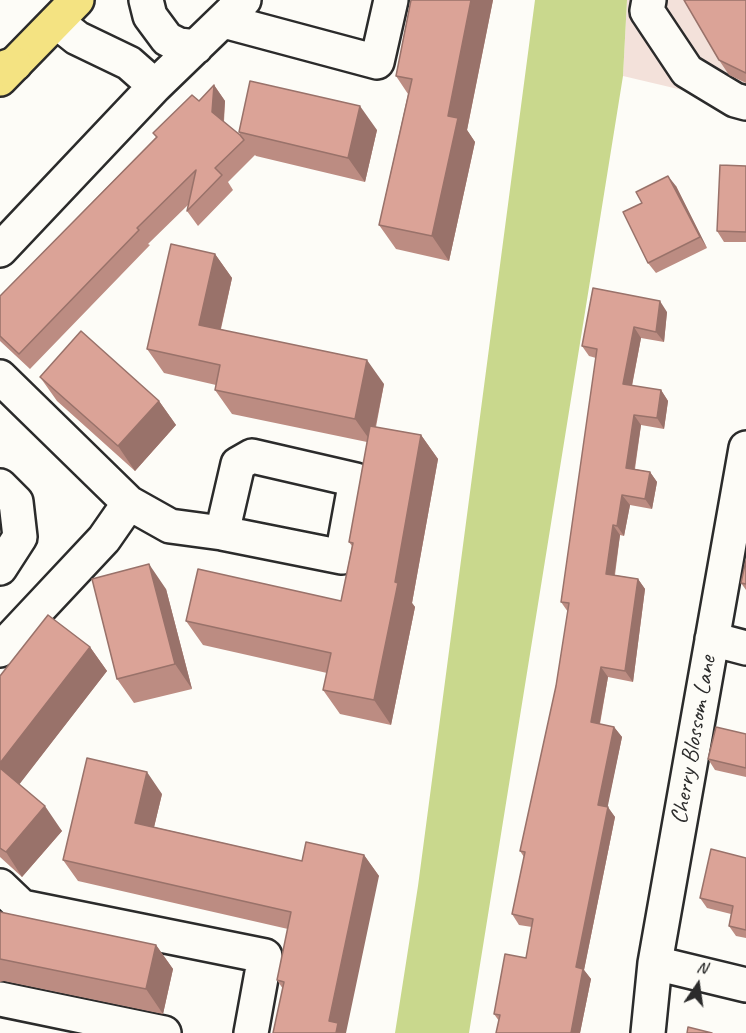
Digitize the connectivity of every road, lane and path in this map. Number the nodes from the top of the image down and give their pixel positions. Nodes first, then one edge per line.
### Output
1 (146, 0) edge
2 (391, 0) edge
3 (649, 0) edge
4 (67, 11) edge
5 (234, 11) edge
6 (196, 47) junction
7 (5, 70) edge
8 (155, 86) junction
9 (746, 103) edge
10 (0, 250) edge
11 (0, 377) edge
12 (746, 448) edge
13 (0, 486) edge
14 (129, 503) junction
15 (222, 533) dead end
16 (0, 568) edge
17 (712, 639) junction
18 (746, 648) edge
19 (0, 650) edge
20 (0, 886) edge
21 (655, 963) junction
22 (746, 985) edge
23 (0, 999) edge
24 (164, 1033) edge
25 (251, 1033) edge
26 (648, 1033) edge

1 - 6 street
2 - 5 street
3 - 9 street
4 - 7 main road
4 - 8 street
5 - 6 street
6 - 8 street
8 - 10 street
11 - 14 street
12 - 17 street, Cherry Blossom Lane
13 - 16 street
14 - 15 street
14 - 19 street
17 - 18 street
17 - 21 street, Cherry Blossom Lane
20 - 25 street
21 - 22 street
21 - 26 street, Cherry Blossom Lane
23 - 24 street

